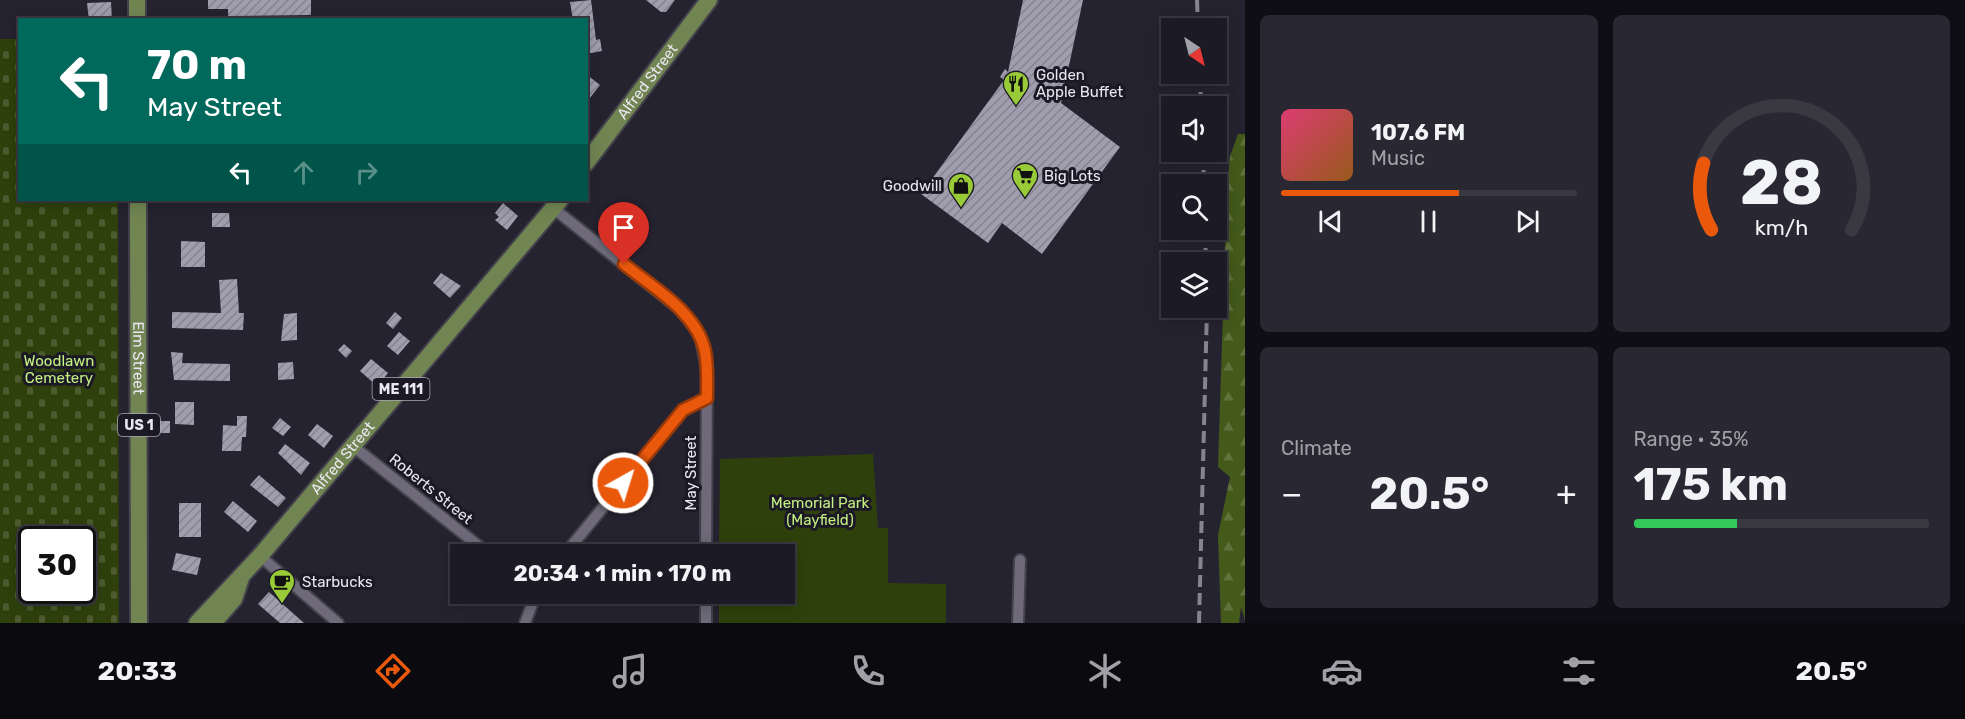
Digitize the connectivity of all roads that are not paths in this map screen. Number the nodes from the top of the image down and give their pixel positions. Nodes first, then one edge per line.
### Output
1 (137, 0) edge
2 (709, 0) edge
3 (137, 18) edge
4 (588, 161) edge
5 (138, 201) edge
6 (557, 204) edge
7 (707, 398) junction
8 (353, 446) junction
9 (476, 544) edge
10 (573, 544) edge
11 (706, 544) edge
12 (260, 556) junction
13 (1020, 561) dead end
14 (242, 577) junction
15 (532, 604) edge
16 (706, 604) edge
17 (139, 623) edge
18 (197, 623) edge
19 (213, 623) edge
20 (338, 623) edge
21 (525, 623) edge
22 (705, 623) edge
23 (1018, 623) edge

1 - 3 main road
2 - 4 main road, Alfred Street
5 - 17 main road, Elm Street / US 1
6 - 7 street, May Street
6 - 8 main road, Alfred Street / ME 111
7 - 10 street
7 - 11 street, May Street
8 - 9 street, Roberts Street
8 - 12 main road, Alfred Street / ME 111
12 - 14 main road, Alfred Street / ME 111
12 - 20 street
13 - 23 street
14 - 18 main road, Alfred Street / ME 111
14 - 19 main road, Alfred Street / ME 111
15 - 21 street
16 - 22 street

